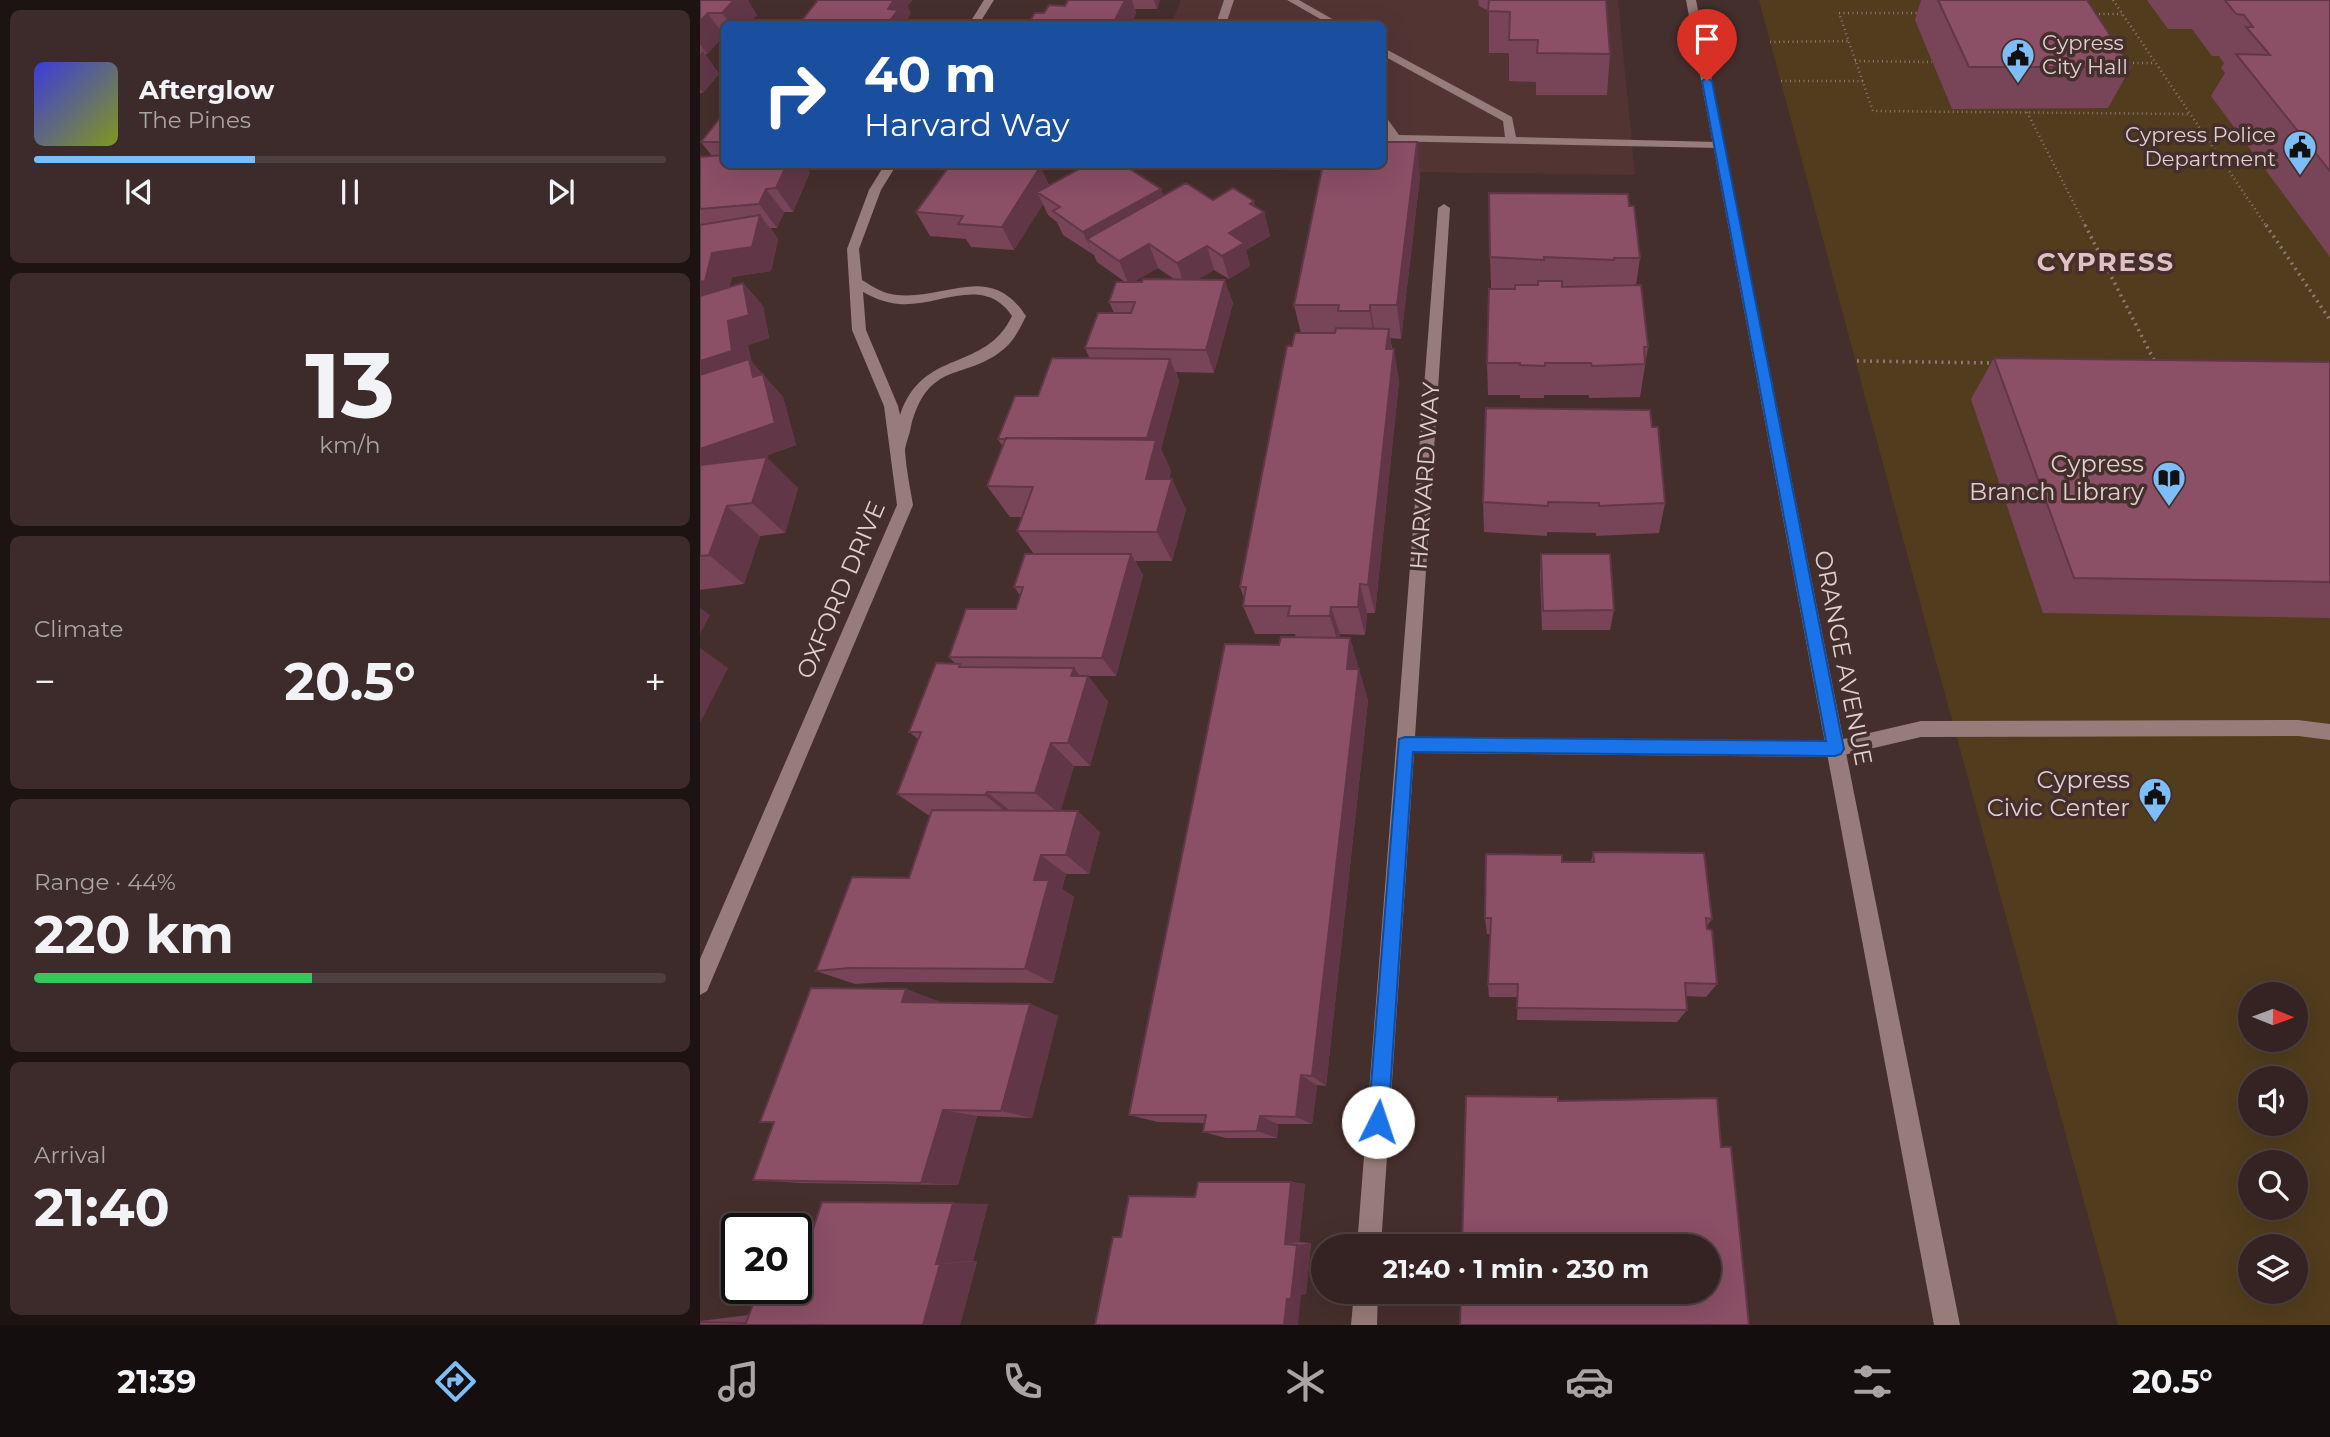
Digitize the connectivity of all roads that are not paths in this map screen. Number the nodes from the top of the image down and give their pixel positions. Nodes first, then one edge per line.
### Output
1 (989, 0) edge
2 (1229, 0) edge
3 (1292, 0) edge
4 (1691, 0) edge
5 (976, 21) edge
6 (1222, 21) edge
7 (1330, 21) edge
8 (1386, 52) edge
9 (1389, 138) edge
10 (1511, 142) junction
11 (1719, 145) junction
12 (889, 168) edge
13 (1444, 208) dead end
14 (855, 282) junction
15 (897, 450) junction
16 (2330, 732) edge
17 (1405, 745) junction
18 (1835, 749) junction
19 (700, 984) edge
20 (1370, 1234) edge
21 (1365, 1304) edge
22 (1364, 1325) edge
23 (1947, 1325) edge

1 - 5 main road
2 - 6 main road
3 - 7 main road
4 - 11 main road, ORANGE AVENUE
8 - 10 main road
9 - 10 main road
10 - 11 main road
11 - 18 main road, ORANGE AVENUE
12 - 14 main road, OXFORD DRIVE
13 - 17 main road, HARVARD WAY
14 - 15 main road, OXFORD DRIVE
14 - 15 main road
15 - 19 main road, OXFORD DRIVE
16 - 18 main road
17 - 18 main road
17 - 20 main road, HARVARD WAY
18 - 23 main road, ORANGE AVENUE
21 - 22 main road

